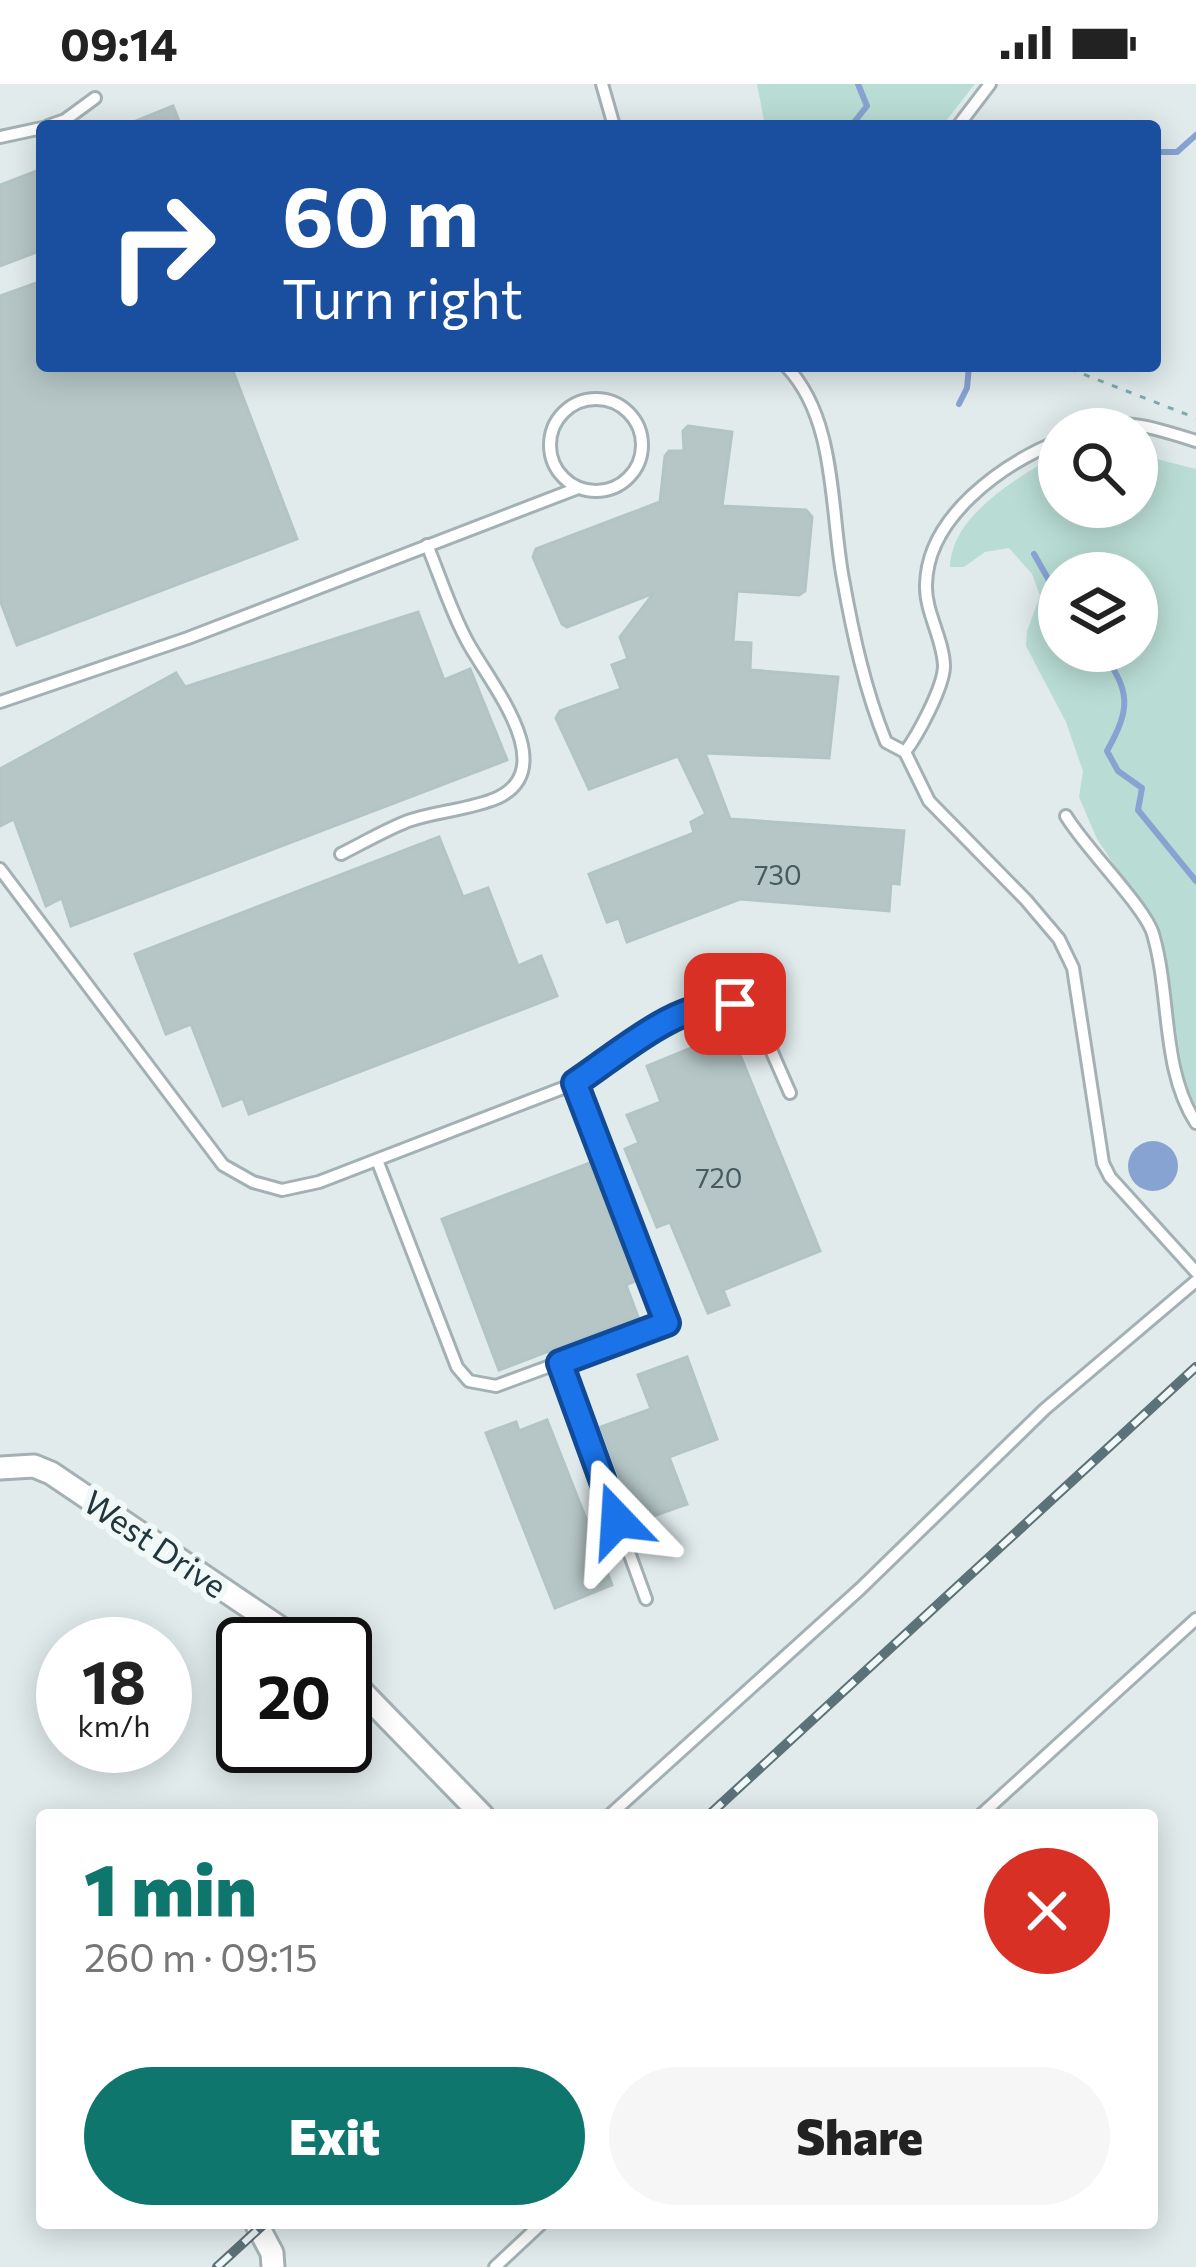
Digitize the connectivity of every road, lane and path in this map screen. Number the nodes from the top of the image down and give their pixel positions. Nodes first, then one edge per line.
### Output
1 (602, 84) edge
2 (990, 84) edge
3 (95, 98) dead end
4 (64, 120) edge
5 (612, 120) edge
6 (963, 120) edge
7 (36, 129) edge
8 (0, 137) edge
9 (790, 372) edge
10 (1078, 372) edge
11 (1196, 418) edge
12 (1158, 429) edge
13 (1196, 441) edge
14 (1038, 450) edge
15 (578, 488) junction
16 (427, 544) junction
17 (0, 702) edge
18 (905, 752) junction
19 (1066, 816) dead end
20 (341, 854) dead end
21 (0, 869) edge
22 (575, 1083) junction
23 (790, 1093) dead end
24 (1196, 1123) edge
25 (377, 1160) junction
26 (1196, 1276) edge
27 (560, 1363) junction
28 (0, 1468) edge
29 (646, 1599) dead end
30 (264, 1617) edge
31 (1196, 1619) edge
32 (372, 1702) edge
33 (476, 1809) edge
34 (617, 1809) edge
35 (988, 1809) edge
36 (259, 2229) edge
37 (536, 2229) edge
38 (273, 2267) edge
39 (495, 2267) edge

1 - 5 lane
2 - 6 lane
3 - 4 lane
7 - 8 lane
9 - 18 lane
10 - 11 path
12 - 13 lane
14 - 18 lane
15 - 15 lane
15 - 16 lane
16 - 17 lane
16 - 20 lane
18 - 26 lane
19 - 24 lane
21 - 25 lane
22 - 23 lane
22 - 25 lane
22 - 27 lane
25 - 27 lane
26 - 34 lane
27 - 29 lane
28 - 30 street, West Drive
31 - 35 lane
32 - 33 street
36 - 38 street
37 - 39 lane

